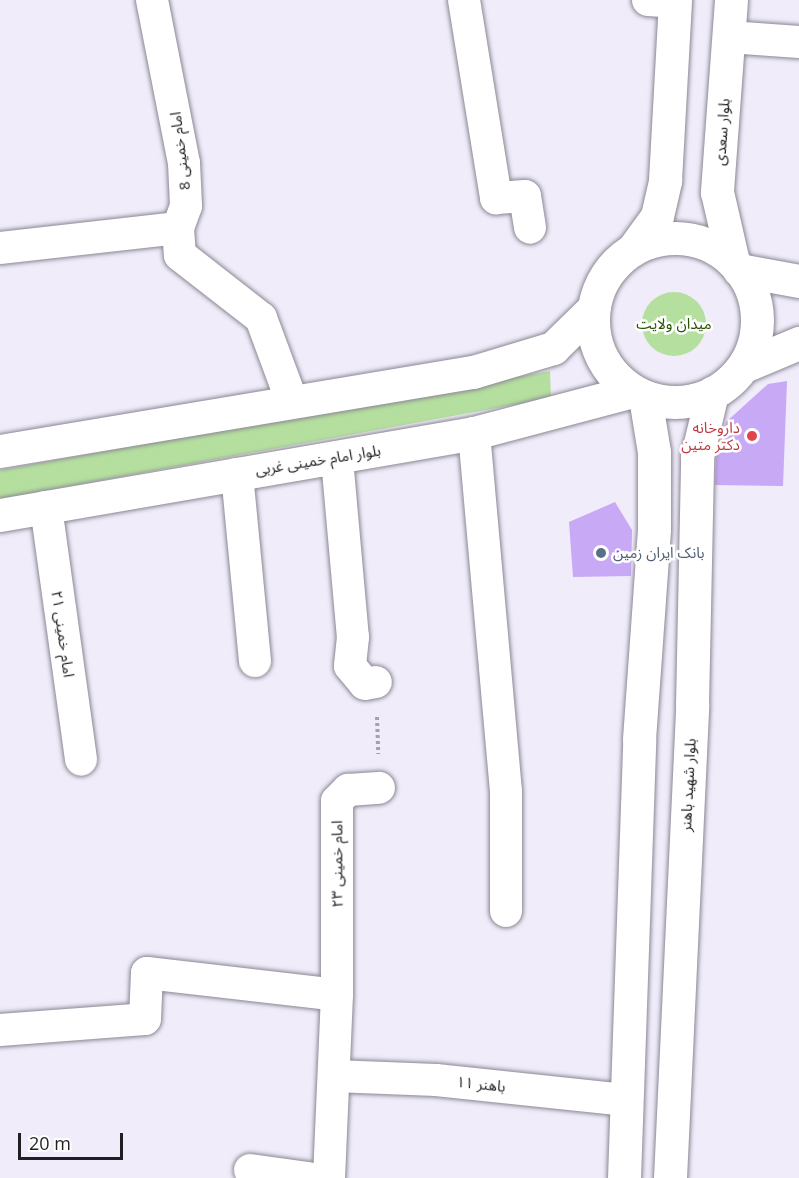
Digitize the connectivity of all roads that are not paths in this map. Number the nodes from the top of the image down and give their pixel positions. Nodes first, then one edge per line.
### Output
1 (152, 0) edge
2 (464, 0) edge
3 (731, 0) edge
4 (666, 1) edge
5 (729, 37) junction
6 (799, 42) edge
7 (178, 228) junction
8 (530, 228) dead end
9 (0, 248) edge
10 (634, 248) junction
11 (736, 266) junction
12 (799, 281) edge
13 (593, 309) junction
14 (799, 343) edge
15 (744, 366) junction
16 (712, 393) junction
17 (639, 394) junction
18 (292, 402) junction
19 (474, 432) junction
20 (0, 451) edge
21 (337, 459) junction
22 (237, 474) junction
23 (46, 507) junction
24 (0, 515) edge
25 (255, 661) dead end
26 (376, 682) road end
27 (81, 760) dead end
28 (380, 788) road end
29 (506, 911) dead end
30 (337, 995) junction
31 (0, 1030) edge
32 (334, 1076) junction
33 (627, 1100) junction
34 (250, 1170) dead end
35 (308, 1178) edge
36 (329, 1178) edge
37 (624, 1178) edge
38 (670, 1178) edge

1 - 7 street, امام خمینی 8
2 - 8 street
3 - 5 main road, بلوار سعدی
4 - 10 main road
5 - 6 street
5 - 11 main road, بلوار سعدی
7 - 9 street
7 - 18 street, امام خمینی 8
10 - 11 main road
10 - 13 main road
11 - 12 main road
11 - 15 main road
13 - 17 main road
13 - 18 main road
14 - 15 main road
15 - 16 main road
16 - 17 main road
16 - 38 main road, بلوار شهید باهنر
17 - 19 main road, بلوار امام خمینی غربی
17 - 33 main road
18 - 20 main road
19 - 21 main road, بلوار امام خمینی غربی
19 - 29 street
21 - 22 main road, بلوار امام خمینی غربی
21 - 26 street
22 - 23 main road, بلوار امام خمینی غربی
22 - 25 street
23 - 24 main road, بلوار امام خمینی غربی
23 - 27 street, امام خمینی ۲۱
28 - 30 street, امام خمینی ۲۳
30 - 31 street
30 - 32 street, امام خمینی ۲۳
32 - 33 street, باهنر ۱۱
32 - 36 street, امام خمینی ۲۳
33 - 37 main road
34 - 35 street

